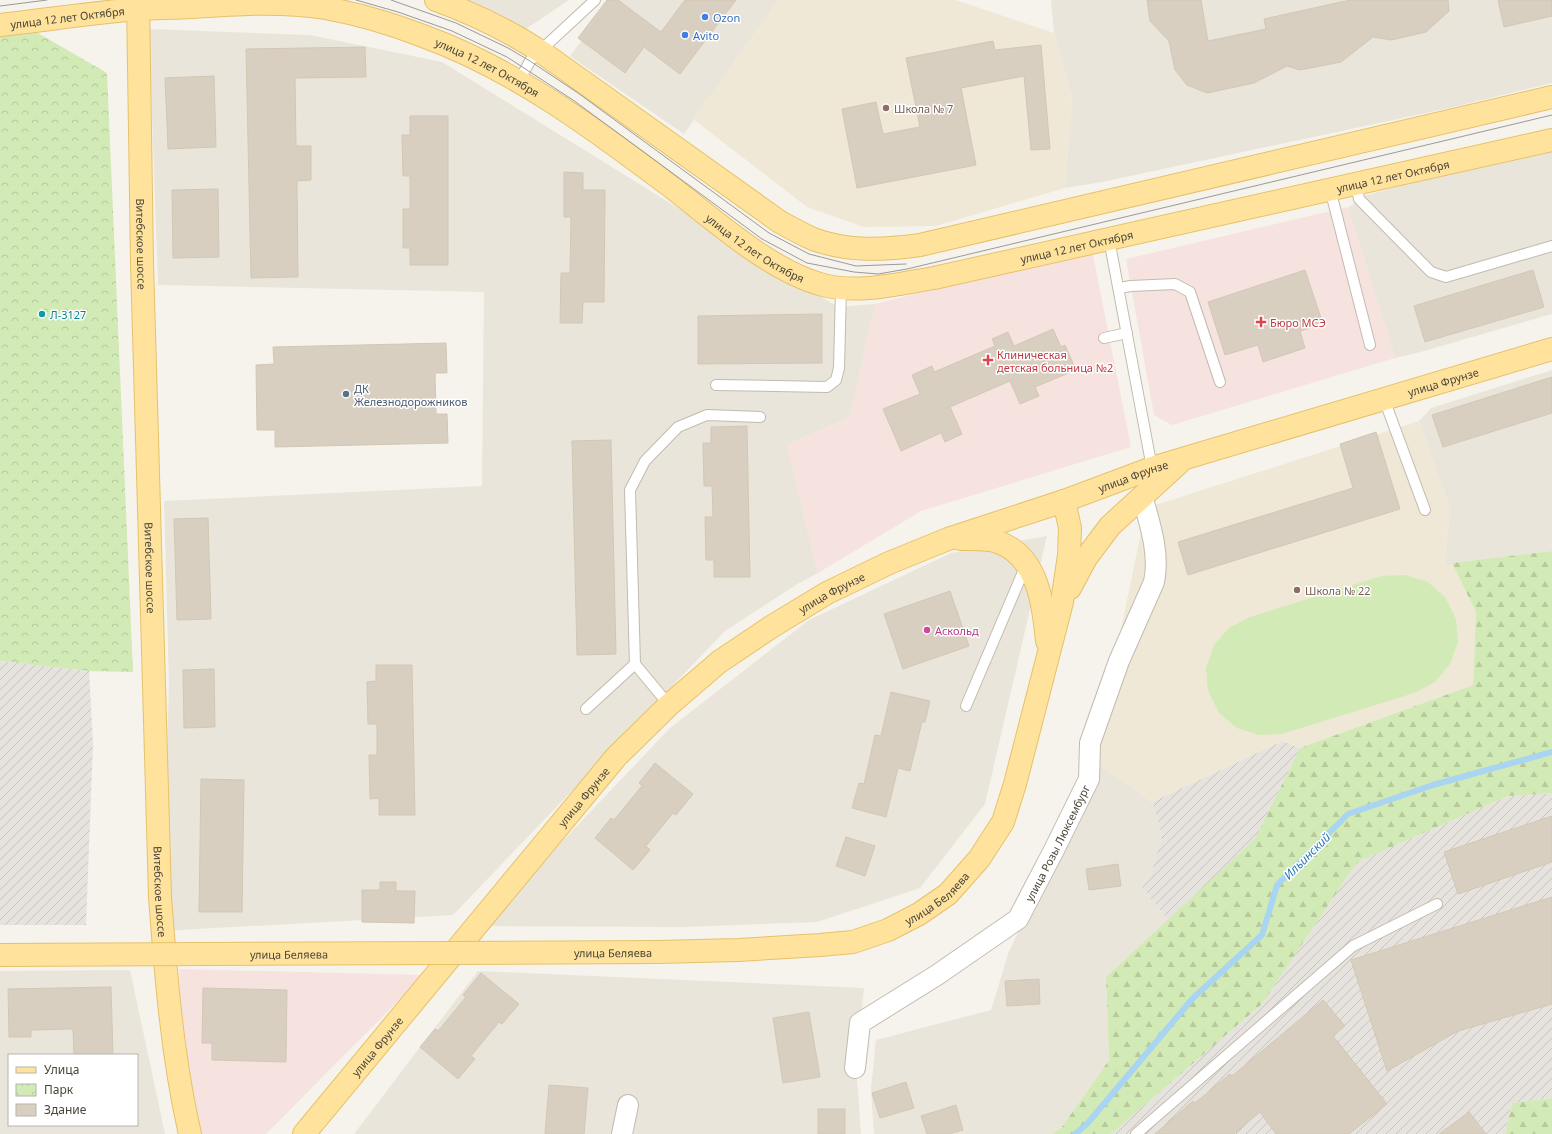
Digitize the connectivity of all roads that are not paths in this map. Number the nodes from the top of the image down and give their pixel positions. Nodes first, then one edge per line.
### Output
1 (436, 0) edge
2 (595, 0) edge
3 (138, 5) edge
4 (0, 25) edge
5 (540, 51) junction
6 (519, 81) junction
7 (1552, 97) edge
8 (1552, 140) edge
9 (1356, 184) junction
10 (1330, 190) junction
11 (1110, 239) junction
12 (1552, 246) edge
13 (841, 288) junction
14 (1119, 288) junction
15 (1127, 333) junction
16 (1104, 338) dead end
17 (1370, 345) dead end
18 (1552, 349) edge
19 (1220, 382) dead end
20 (716, 386) dead end
21 (1384, 399) junction
22 (760, 417) dead end
23 (1182, 459) junction
24 (1152, 468) junction
25 (1142, 496) junction
26 (1064, 501) junction
27 (1425, 510) dead end
28 (948, 539) junction
29 (1030, 569) junction
30 (1062, 602) junction
31 (1048, 654) junction
32 (635, 664) junction
33 (669, 705) junction
34 (966, 706) dead end
35 (586, 709) dead end
36 (1438, 904) dead end
37 (0, 955) edge
38 (855, 1068) dead end
39 (628, 1105) dead end
40 (190, 1134) edge
41 (304, 1134) edge
42 (622, 1134) edge
43 (1136, 1134) edge

1 - 5 main road
2 - 5 lane
3 - 4 main road, улица 12 лет Октября
3 - 6 main road, улица 12 лет Октября
3 - 40 main road, Витебское шоссе
5 - 6 lane
5 - 7 main road
6 - 13 main road, улица 12 лет Октября
8 - 9 main road, улица 12 лет Октября
9 - 10 main road, улица 12 лет Октября
9 - 12 lane
10 - 11 main road, улица 12 лет Октября
10 - 17 lane
11 - 13 main road, улица 12 лет Октября
11 - 14 lane
13 - 20 lane
14 - 15 lane
14 - 19 lane
15 - 16 lane
15 - 24 lane
18 - 21 main road, улица Фрунзе
21 - 23 main road, улица Фрунзе
21 - 27 lane
22 - 32 lane
23 - 24 main road, улица Фрунзе
23 - 25 main road
24 - 26 main road, улица Фрунзе
25 - 30 main road
25 - 38 street, улица Розы Люксембург
26 - 28 main road, улица Фрунзе
26 - 30 main road
28 - 29 main road
28 - 33 main road, улица Фрунзе
29 - 31 main road
29 - 34 lane
30 - 31 main road, улица Беляева
31 - 37 main road, улица Беляева, bridge
32 - 33 lane
32 - 35 lane
33 - 41 main road, улица Фрунзе
36 - 43 lane
39 - 42 street

